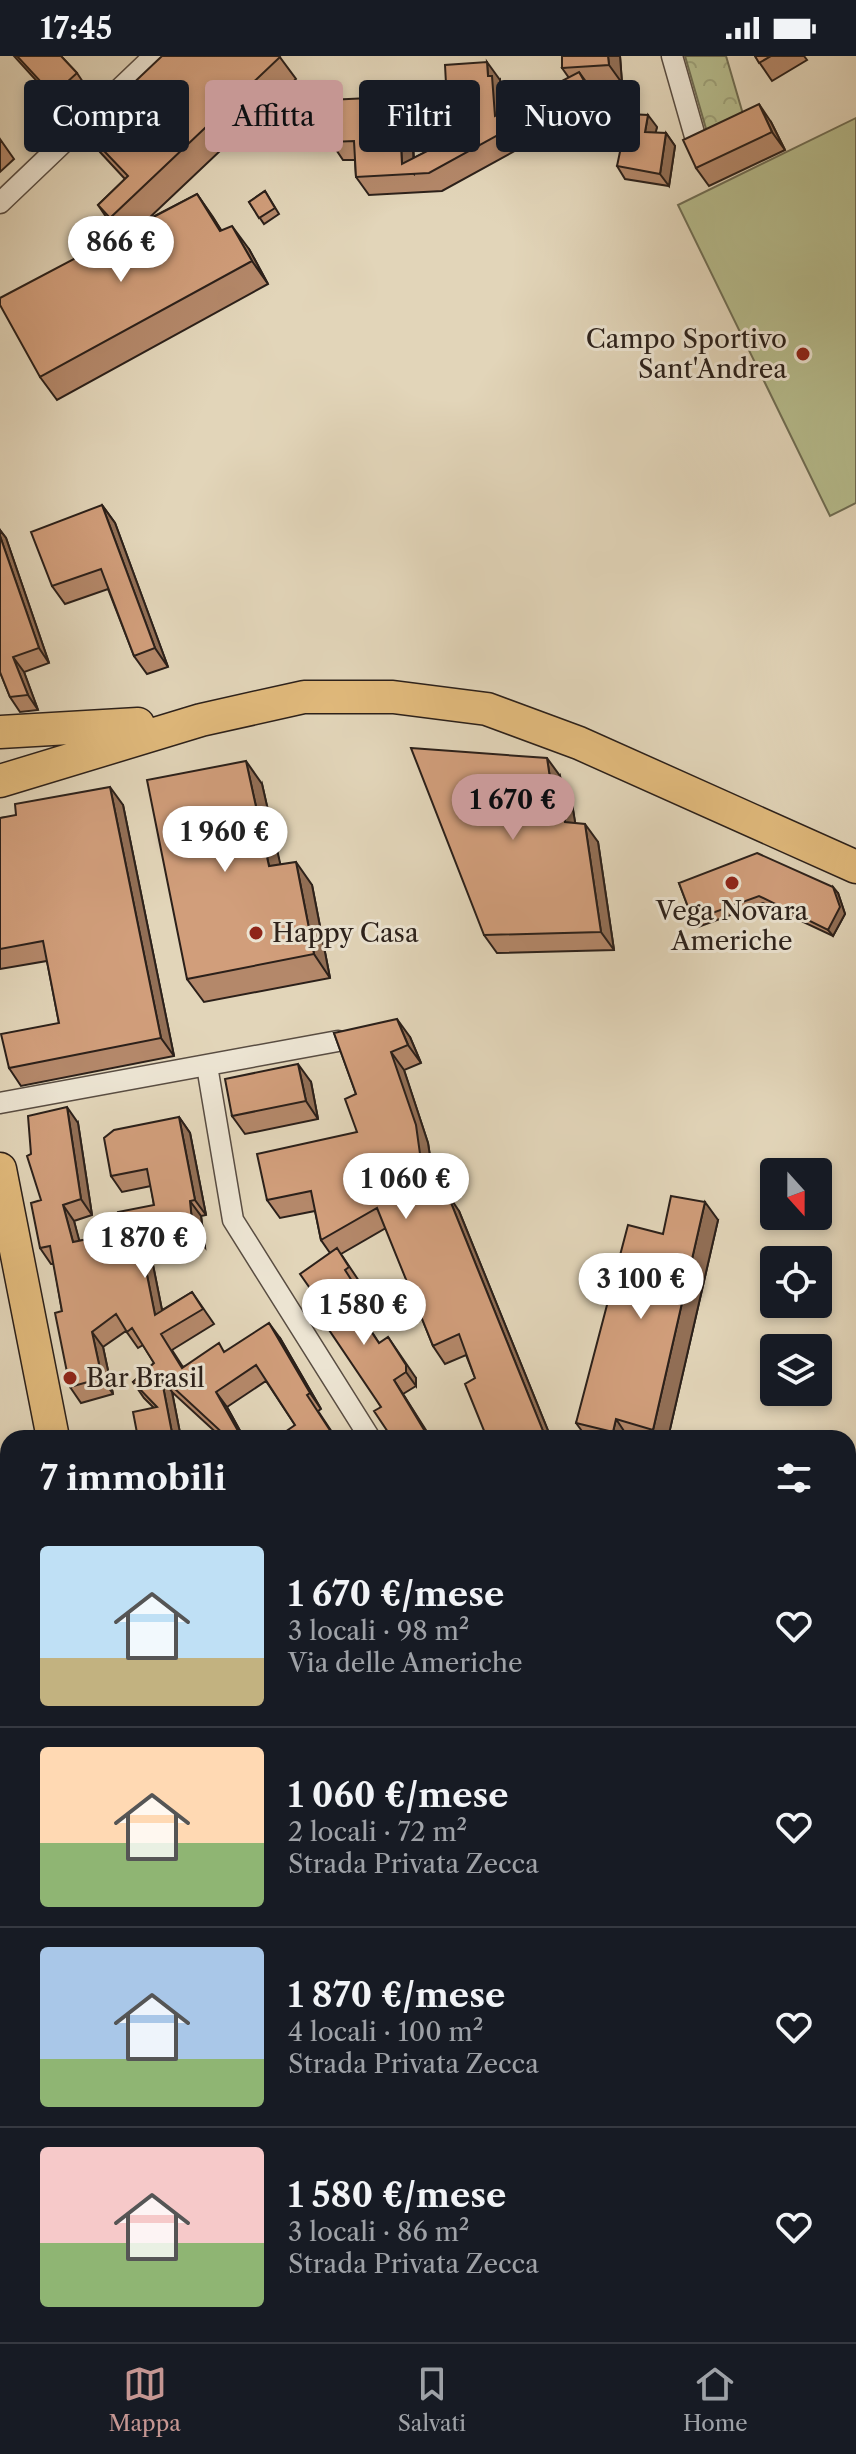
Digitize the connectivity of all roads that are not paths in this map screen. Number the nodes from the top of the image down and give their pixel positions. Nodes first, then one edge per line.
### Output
1 (154, 56) edge
2 (672, 56) edge
3 (696, 140) edge
4 (0, 203) edge
5 (201, 720) junction
6 (0, 732) edge
7 (0, 781) edge
8 (856, 867) edge
9 (338, 1041) edge
10 (207, 1066) junction
11 (0, 1103) edge
12 (0, 1169) edge
13 (48, 1430) edge
14 (365, 1430) edge

1 - 4 street
2 - 3 street
5 - 6 main road
5 - 7 main road
5 - 8 main road
9 - 10 street
10 - 11 street
10 - 14 street
12 - 13 main road

